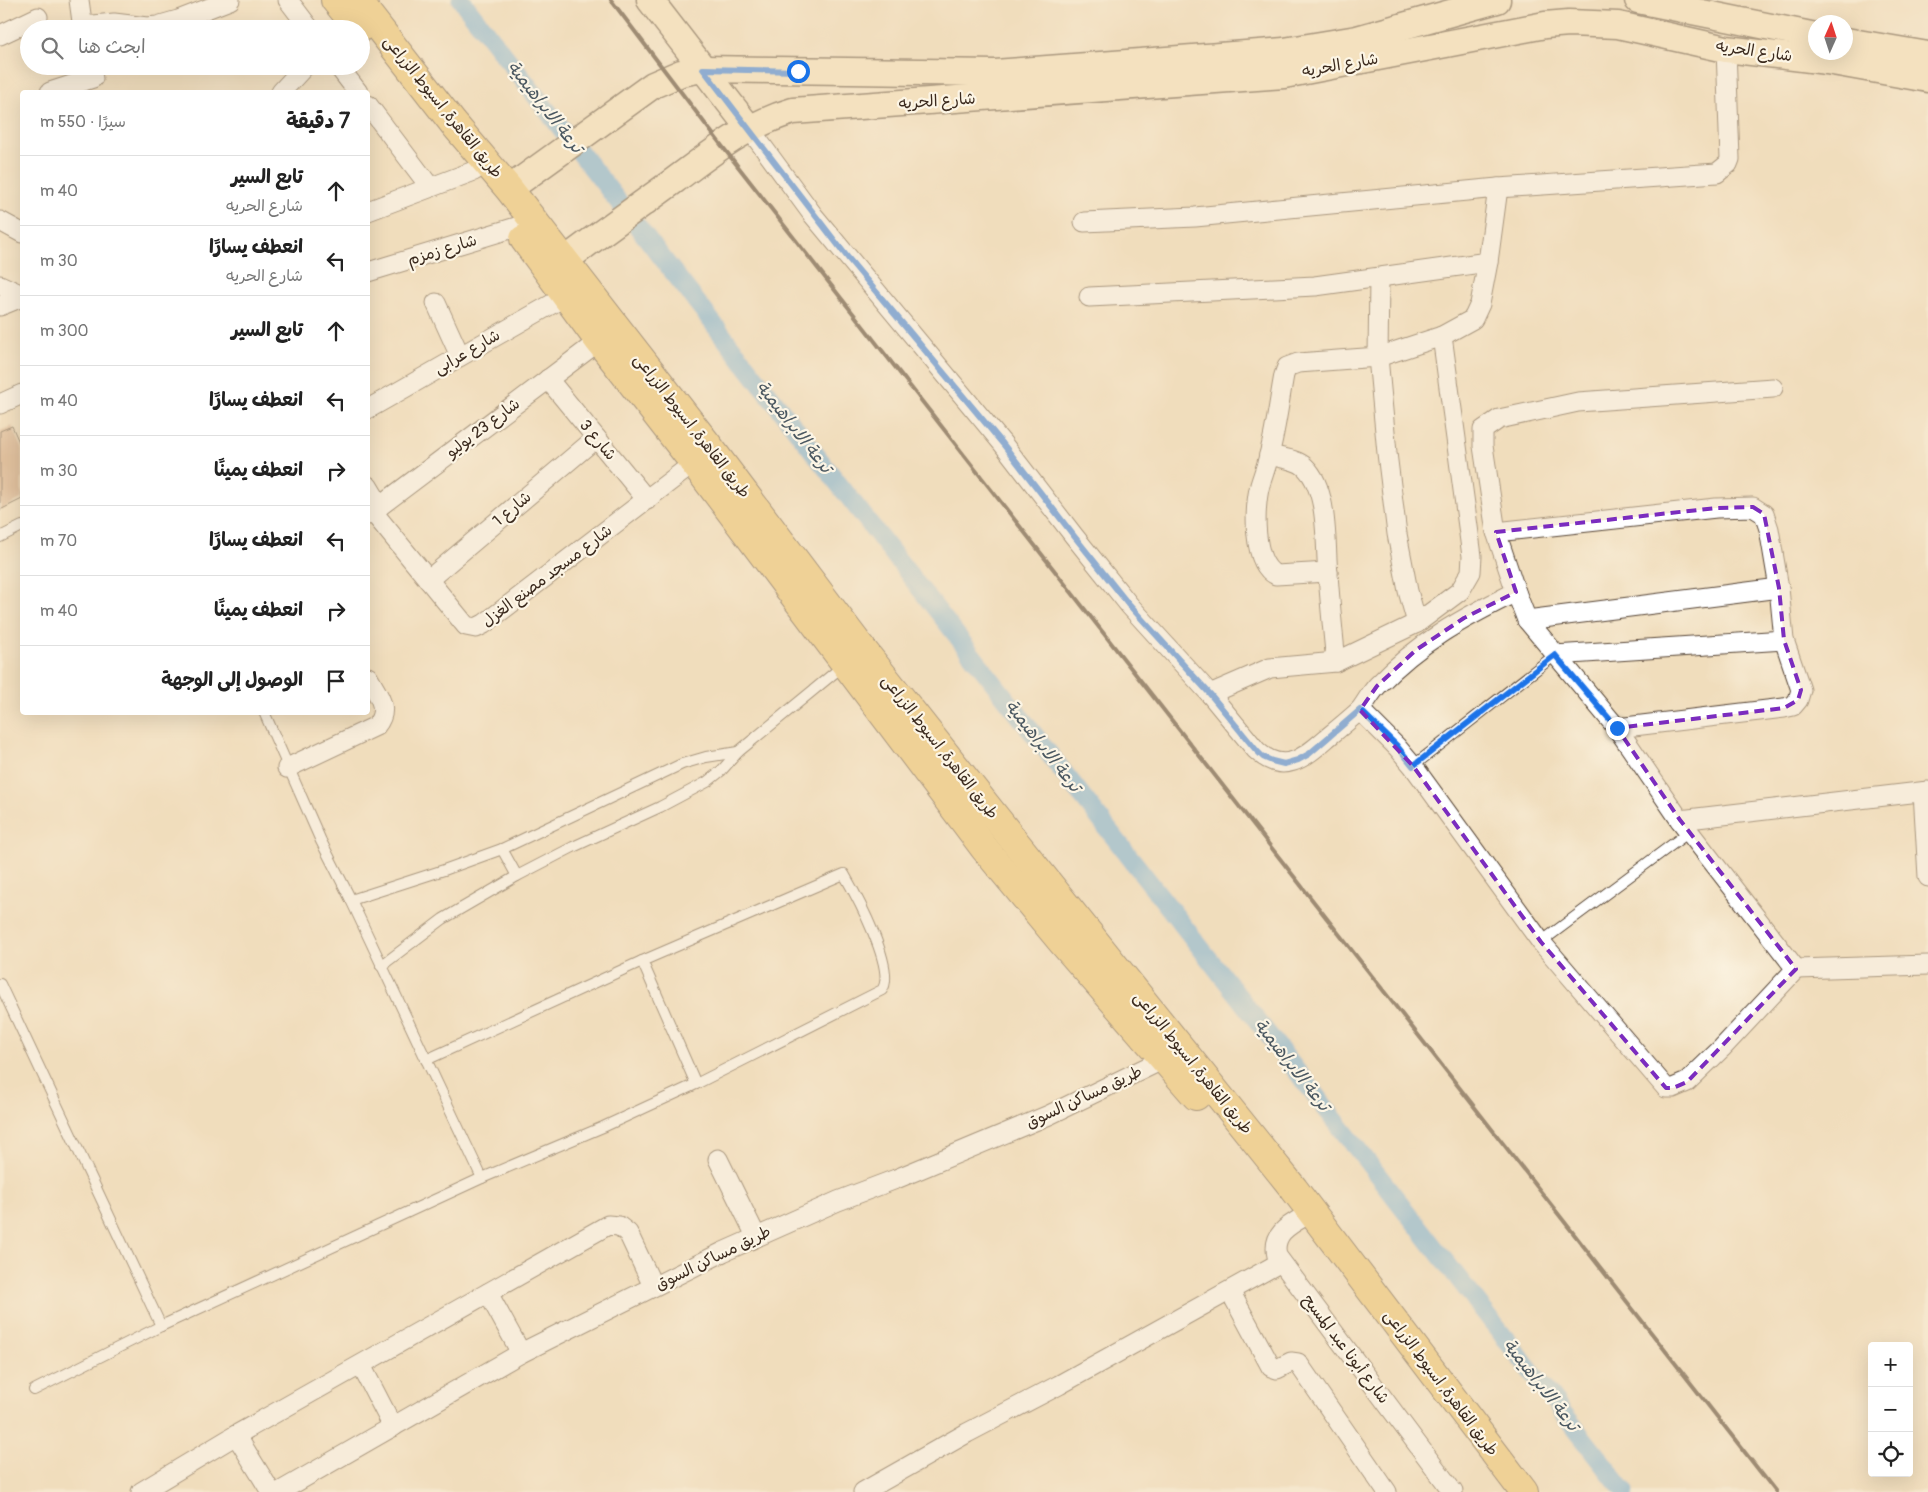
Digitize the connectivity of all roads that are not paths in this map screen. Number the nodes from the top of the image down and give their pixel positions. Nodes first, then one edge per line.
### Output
1 (79, 0) edge
2 (230, 0) edge
3 (288, 0) edge
4 (335, 0) edge
5 (358, 0) edge
6 (650, 0) edge
7 (1497, 0) edge
8 (1638, 0) edge
9 (1442, 15) junction
10 (38, 17) dead end
11 (32, 20) edge
12 (82, 20) edge
13 (178, 20) edge
14 (303, 20) edge
15 (352, 20) edge
16 (20, 26) edge
17 (1808, 34) edge
18 (0, 35) edge
19 (370, 42) edge
20 (1853, 42) edge
21 (1450, 44) junction
22 (1726, 49) junction
23 (1928, 55) edge
24 (703, 69) junction
25 (297, 75) edge
26 (345, 75) edge
27 (93, 79) edge
28 (1928, 79) edge
29 (57, 90) edge
30 (283, 90) edge
31 (356, 90) edge
32 (370, 108) edge
33 (750, 128) junction
34 (474, 171) junction
35 (430, 187) junction
36 (1498, 188) junction
37 (508, 189) junction
38 (370, 210) edge
39 (0, 221) edge
40 (1084, 222) dead end
41 (516, 227) junction
42 (20, 232) edge
43 (564, 261) junction
44 (1488, 262) junction
45 (370, 271) edge
46 (1379, 278) junction
47 (0, 285) edge
48 (20, 295) edge
49 (566, 296) junction
50 (20, 297) edge
51 (1089, 297) dead end
52 (436, 303) dead end
53 (0, 306) edge
54 (1442, 336) junction
55 (599, 341) junction
56 (460, 356) junction
57 (1378, 357) junction
58 (548, 380) junction
59 (1773, 388) dead end
60 (20, 395) edge
61 (0, 404) edge
62 (370, 408) edge
63 (596, 438) junction
64 (1269, 455) junction
65 (694, 462) junction
66 (370, 496) edge
67 (648, 500) junction
68 (373, 511) edge
69 (20, 527) edge
70 (1496, 532) junction
71 (0, 537) edge
72 (1328, 572) junction
73 (428, 580) junction
74 (1779, 588) junction
75 (1516, 592) junction
76 (1527, 620) junction
77 (1417, 622) junction
78 (1784, 640) junction
79 (1555, 655) junction
80 (1336, 662) junction
81 (845, 664) junction
82 (370, 681) edge
83 (1210, 694) junction
84 (1360, 710) junction
85 (265, 715) edge
86 (1617, 728) junction
87 (738, 752) junction
88 (1413, 766) junction
89 (287, 768) junction
90 (1925, 791) edge
91 (1684, 826) junction
92 (502, 848) junction
93 (517, 876) junction
94 (1928, 877) edge
95 (351, 900) junction
96 (1540, 942) junction
97 (642, 961) junction
98 (381, 966) junction
99 (1928, 966) edge
100 (1796, 969) junction
101 (0, 984) edge
102 (1164, 1059) junction
103 (426, 1060) junction
104 (696, 1084) junction
105 (718, 1159) dead end
106 (482, 1178) junction
107 (1305, 1216) junction
108 (756, 1236) junction
109 (1281, 1262) junction
110 (653, 1286) junction
111 (1230, 1291) junction
112 (488, 1293) junction
113 (161, 1326) junction
114 (1389, 1328) junction
115 (521, 1353) junction
116 (361, 1365) junction
117 (34, 1390) dead end
118 (393, 1426) junction
119 (236, 1435) junction
120 (141, 1492) edge
121 (271, 1492) edge
122 (279, 1492) edge
123 (863, 1492) edge
124 (1387, 1492) edge
125 (1454, 1492) edge
126 (1503, 1492) edge
127 (1524, 1492) edge

1 - 12 street
2 - 13 street
3 - 14 street
4 - 15 highway, طريق القاهرة, اسيوط الزراعى
5 - 37 highway, طريق القاهرة, اسيوط الزراعى
6 - 24 main road
7 - 9 main road, شارع الحريه
8 - 17 main road, شارع الحريه
9 - 21 main road
9 - 24 main road, شارع الحريه
10 - 11 street
16 - 18 street
19 - 34 highway, طريق القاهرة, اسيوط الزراعى
20 - 23 main road
21 - 22 main road, شارع الحريه
21 - 33 main road, شارع الحريه
22 - 28 main road, شارع الحريه
22 - 36 street
24 - 33 main road
24 - 37 main road, شارع الحريه
25 - 30 street
26 - 31 street
27 - 29 street
32 - 35 street
33 - 43 main road, شارع الحريه
33 - 83 street
34 - 35 street
34 - 41 highway, طريق القاهرة, اسيوط الزراعى
35 - 38 street
36 - 40 street
36 - 44 street
37 - 43 highway, طريق القاهرة, اسيوط الزراعى
39 - 42 street
41 - 45 street, شارع زمزم
41 - 49 highway, طريق القاهرة, اسيوط الزراعى
43 - 107 highway, طريق القاهرة, اسيوط الزراعى
44 - 46 street
44 - 54 street
46 - 51 street
46 - 57 street
47 - 48 street
49 - 55 highway, طريق القاهرة, اسيوط الزراعى
49 - 56 street, شارع عرابى
50 - 53 street
52 - 56 street
54 - 57 street
54 - 77 street
55 - 58 street, شارع 23 يوليو
55 - 65 highway, طريق القاهرة, اسيوط الزراعى
56 - 62 street, شارع عرابى
57 - 64 street
57 - 77 street
58 - 63 street, شارع 3
58 - 68 street, شارع 23 يوليو
59 - 70 street
60 - 61 street
63 - 67 street, شارع 3
63 - 73 street, شارع 1
64 - 72 street
64 - 72 street
65 - 67 street, شارع مسجد مصنع الغزل
65 - 81 highway, طريق القاهرة, اسيوط الزراعى
66 - 68 street, شارع مسجد مصنع الغزل
67 - 73 street, شارع مسجد مصنع الغزل
68 - 73 street, شارع مسجد مصنع الغزل
69 - 71 lane
70 - 74 street
70 - 75 street
72 - 80 street
74 - 76 street
74 - 78 street
75 - 76 street
75 - 84 street
76 - 79 street
77 - 80 street
78 - 79 street
78 - 86 street
79 - 86 street
79 - 88 lane
80 - 83 street
81 - 87 lane
81 - 102 highway, طريق القاهرة, اسيوط الزراعى
82 - 89 street
83 - 84 street
84 - 88 street
85 - 89 lane
86 - 91 street
87 - 92 lane
87 - 93 lane
88 - 96 street
89 - 95 lane
90 - 91 street
90 - 94 street
91 - 96 lane
91 - 100 street
92 - 93 lane
92 - 95 lane
93 - 98 lane
95 - 98 lane
96 - 100 street
97 - 103 lane
97 - 104 lane
97 - 104 lane
98 - 103 lane
99 - 100 street
101 - 113 lane
102 - 107 highway, طريق القاهرة, اسيوط الزراعى
102 - 108 street, طريق مساكن السوق
103 - 106 lane
104 - 106 lane
105 - 108 street
106 - 113 lane
107 - 109 street, شارع أبونا عبد المسيح
107 - 114 highway, طريق القاهرة, اسيوط الزراعى
108 - 110 street, طريق مساكن السوق
109 - 111 street
109 - 125 street, شارع أبونا عبد المسيح
110 - 112 street
110 - 115 street, طريق مساكن السوق
111 - 123 street
111 - 124 street
112 - 115 street
112 - 116 street
113 - 117 lane
114 - 126 highway, طريق القاهرة, اسيوط الزراعى
114 - 127 highway, طريق القاهرة, اسيوط الزراعى
115 - 118 street, طريق مساكن السوق
116 - 118 street
116 - 119 street
118 - 122 street, طريق مساكن السوق
119 - 120 street
119 - 121 street

